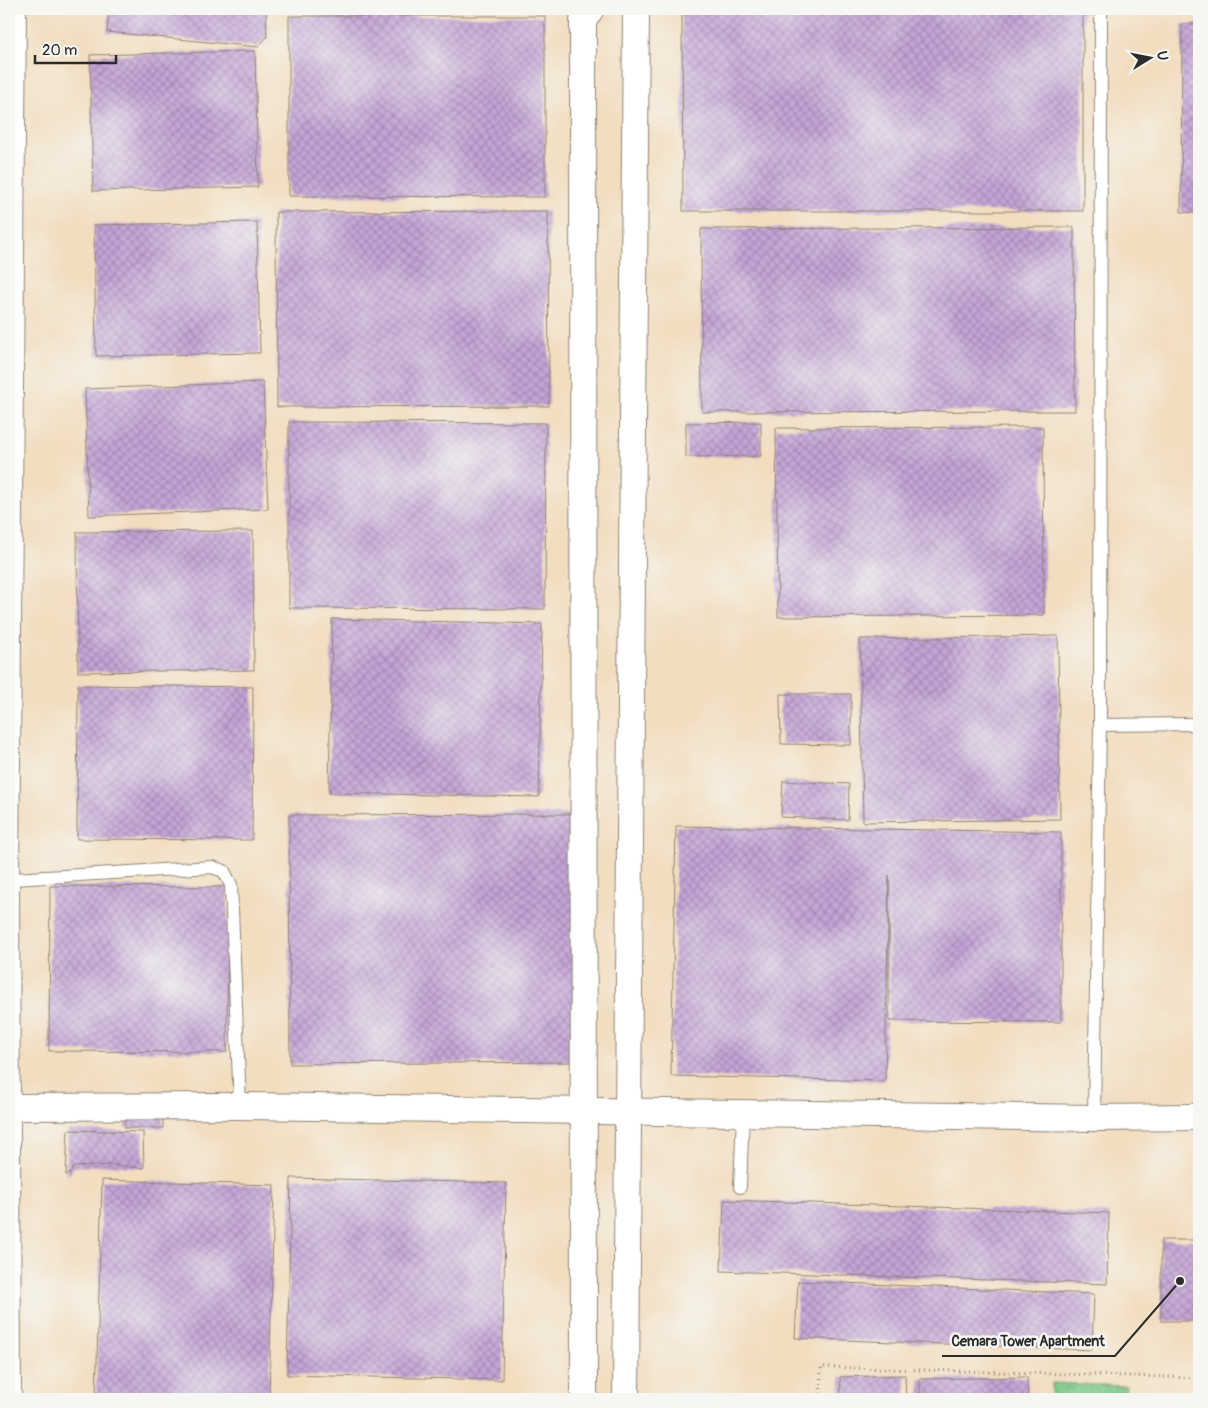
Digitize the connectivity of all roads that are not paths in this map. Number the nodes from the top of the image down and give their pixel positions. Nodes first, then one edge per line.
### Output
1 (20, 9) edge
2 (591, 9) edge
3 (636, 9) edge
4 (1101, 9) edge
5 (1199, 724) edge
6 (1100, 725) junction
7 (13, 879) junction
8 (240, 1106) junction
9 (12, 1108) edge
10 (585, 1111) junction
11 (630, 1112) junction
12 (743, 1114) junction
13 (1199, 1117) edge
14 (1094, 1118) junction
15 (740, 1187) dead end
16 (15, 1399) edge
17 (584, 1399) edge
18 (626, 1399) edge

1 - 7 lane
2 - 10 street
3 - 11 street
4 - 6 lane
5 - 6 lane
6 - 14 lane
7 - 8 lane
7 - 9 lane
8 - 9 street
8 - 10 street
9 - 16 lane
10 - 11 street
10 - 17 street
11 - 12 street
11 - 18 street
12 - 14 street
12 - 15 lane
13 - 14 street

